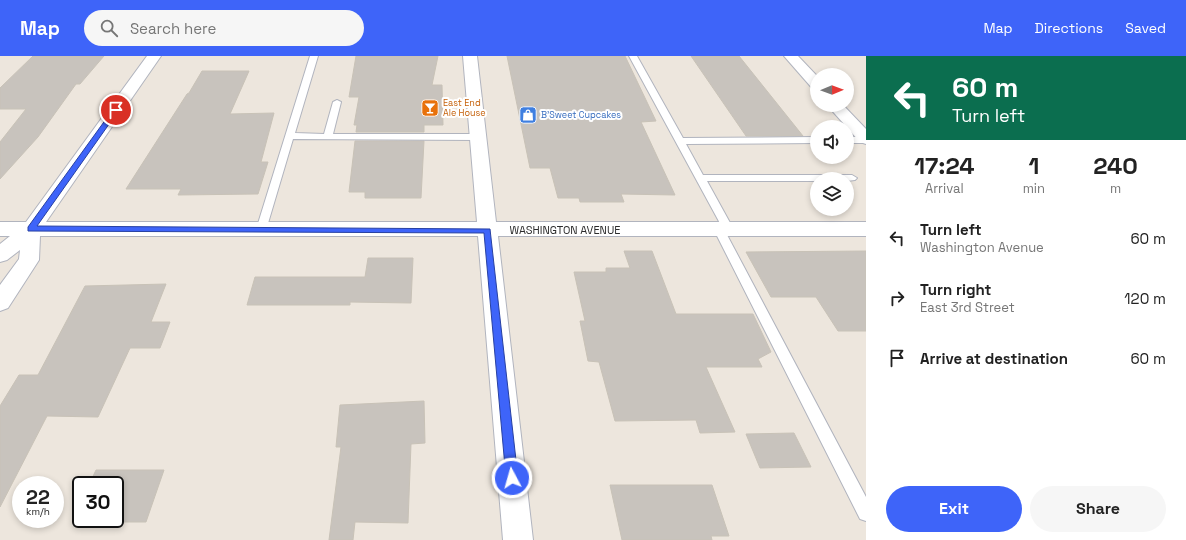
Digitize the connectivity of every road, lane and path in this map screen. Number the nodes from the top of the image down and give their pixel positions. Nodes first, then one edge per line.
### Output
1 (154, 56) edge
2 (314, 56) edge
3 (470, 56) edge
4 (633, 56) edge
5 (791, 56) edge
6 (810, 77) edge
7 (337, 102) dead end
8 (841, 112) edge
9 (290, 136) junction
10 (328, 136) junction
11 (477, 136) junction
12 (810, 140) edge
13 (854, 140) edge
14 (866, 140) edge
15 (680, 141) junction
16 (700, 178) junction
17 (810, 178) edge
18 (0, 229) edge
19 (31, 229) junction
20 (866, 229) edge
21 (261, 230) junction
22 (487, 230) junction
23 (724, 230) junction
24 (0, 255) edge
25 (0, 302) edge
26 (866, 513) edge
27 (518, 540) edge

1 - 19 street
2 - 9 lane
3 - 11 street
4 - 15 lane
5 - 6 street
7 - 10 lane
8 - 14 street
9 - 10 lane
9 - 21 lane
10 - 11 lane
11 - 22 street
12 - 15 lane
13 - 14 lane
15 - 16 lane
16 - 17 lane
16 - 23 lane
18 - 19 street, WASHINGTON AVENUE
19 - 21 street, WASHINGTON AVENUE
19 - 24 street
19 - 25 street
20 - 23 street, WASHINGTON AVENUE
21 - 22 street, WASHINGTON AVENUE
22 - 23 street, WASHINGTON AVENUE
22 - 27 street
23 - 26 lane

